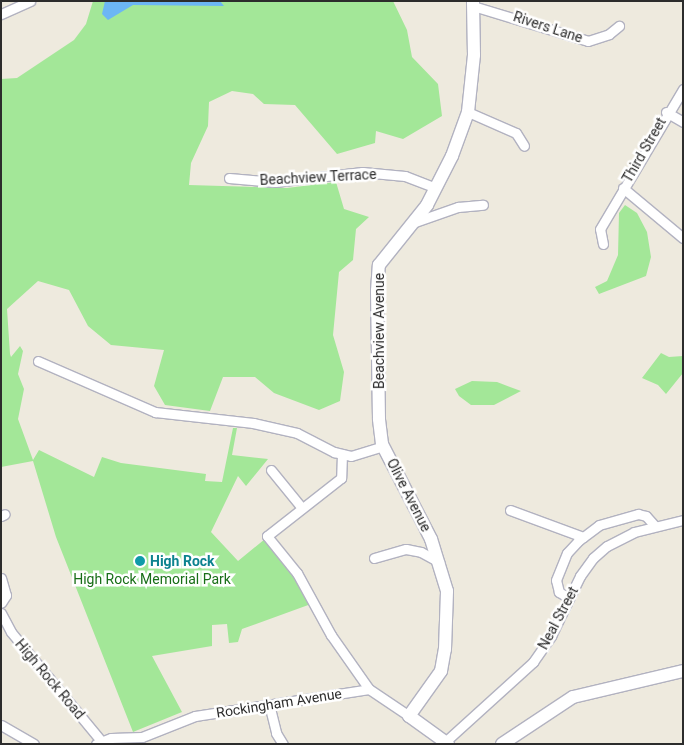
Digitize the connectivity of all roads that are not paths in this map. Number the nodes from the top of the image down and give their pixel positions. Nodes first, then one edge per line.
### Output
1 (30, 1) edge
2 (473, 4) edge
3 (1, 14) edge
4 (619, 26) dead end
5 (683, 89) edge
6 (468, 112) junction
7 (666, 112) junction
8 (683, 122) edge
9 (524, 146) dead end
10 (229, 178) dead end
11 (436, 188) junction
12 (622, 188) junction
13 (483, 205) dead end
14 (416, 222) junction
15 (683, 238) edge
16 (603, 244) dead end
17 (38, 362) dead end
18 (383, 446) junction
19 (342, 454) junction
20 (271, 470) dead end
21 (302, 508) junction
22 (510, 510) dead end
23 (683, 520) edge
24 (654, 525) junction
25 (584, 537) junction
26 (374, 558) dead end
27 (440, 564) junction
28 (1, 578) edge
29 (569, 598) junction
30 (1, 603) edge
31 (1, 613) edge
32 (683, 671) edge
33 (370, 689) junction
34 (269, 704) junction
35 (409, 716) junction
36 (1, 725) edge
37 (447, 742) edge
38 (99, 743) edge
39 (34, 744) edge
40 (283, 744) edge
41 (502, 744) edge

1 - 3 street
2 - 4 street, Rivers Lane
2 - 6 street, Beachview Avenue
5 - 7 street, Third Street
6 - 9 street
6 - 11 street, Beachview Avenue
7 - 8 street
7 - 12 street, Third Street
10 - 11 street, Beachview Terrace
11 - 14 street, Beachview Avenue
12 - 15 street
12 - 16 street, Third Street
13 - 14 street
14 - 18 street, Beachview Avenue
17 - 19 street
18 - 19 street, Olive Avenue
18 - 27 street, Olive Avenue
19 - 21 street
20 - 21 street
21 - 33 street
22 - 25 street
23 - 24 street, Neal Street
24 - 25 street
24 - 29 street, Neal Street
25 - 29 street
26 - 27 street
27 - 35 street, Olive Avenue
28 - 30 street
29 - 37 street, Neal Street
31 - 38 street, High Rock Road
32 - 41 street
33 - 34 street, Rockingham Avenue
33 - 35 street
34 - 38 street, Rockingham Avenue
34 - 40 street
35 - 37 street
36 - 39 street

